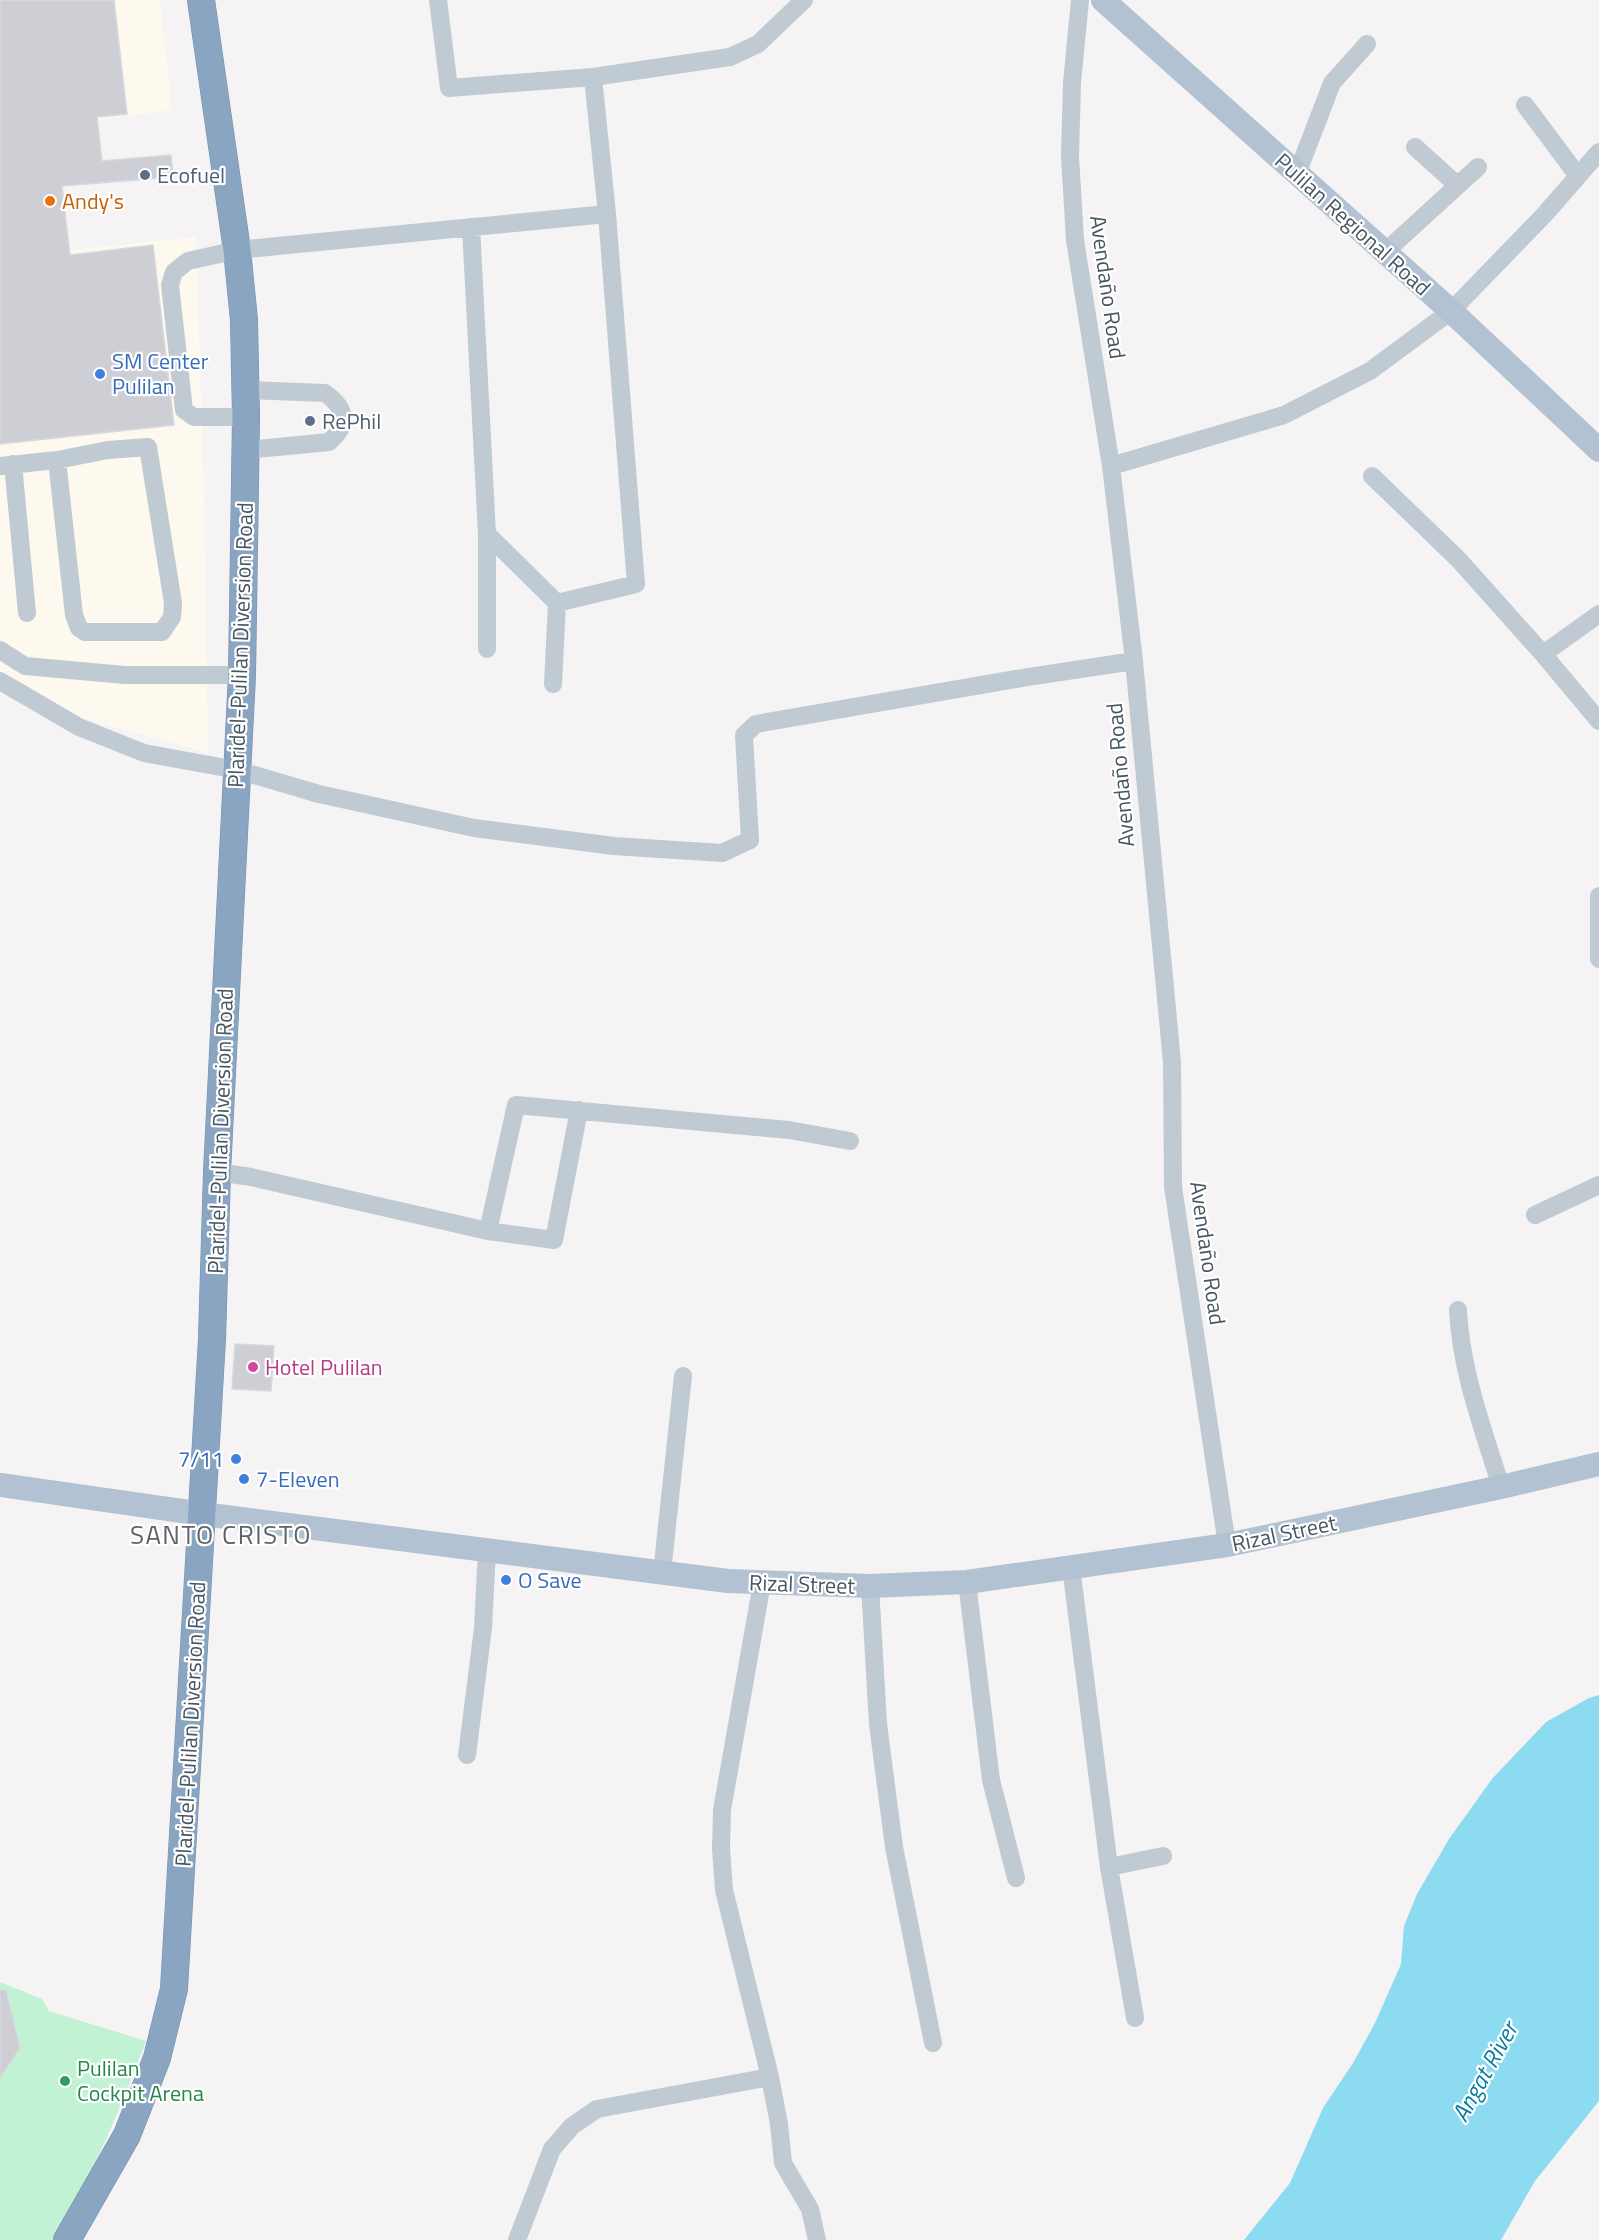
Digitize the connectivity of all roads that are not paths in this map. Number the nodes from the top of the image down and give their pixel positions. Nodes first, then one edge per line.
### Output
1 (201, 0) edge
2 (438, 0) edge
3 (804, 0) edge
4 (1080, 0) edge
5 (1103, 0) edge
6 (1367, 44) dead end
7 (593, 77) junction
8 (1525, 105) dead end
9 (1415, 147) dead end
10 (1599, 152) edge
11 (1478, 167) dead end
12 (1297, 174) junction
13 (1578, 176) junction
14 (1457, 185) junction
15 (607, 214) junction
16 (471, 227) junction
17 (237, 250) junction
18 (1385, 252) junction
19 (1451, 312) junction
20 (246, 403) junction
21 (246, 450) junction
22 (1599, 450) edge
23 (57, 460) junction
24 (7, 465) edge
25 (1111, 466) junction
26 (1372, 476) dead end
27 (487, 534) junction
28 (557, 603) junction
29 (27, 613) dead end
30 (1599, 614) edge
31 (487, 649) dead end
32 (0, 650) edge
33 (1543, 654) junction
34 (1134, 661) junction
35 (242, 675) junction
36 (0, 681) edge
37 (553, 684) dead end
38 (1599, 721) edge
39 (237, 770) junction
40 (1599, 904) edge
41 (1599, 959) edge
42 (579, 1110) junction
43 (850, 1141) dead end
44 (217, 1172) junction
45 (1599, 1185) edge
46 (1535, 1215) dead end
47 (488, 1231) junction
48 (1458, 1310) dead end
49 (683, 1376) dead end
50 (1599, 1464) edge
51 (0, 1485) edge
52 (1501, 1487) junction
53 (203, 1514) junction
54 (1227, 1545) junction
55 (487, 1550) junction
56 (1071, 1567) junction
57 (662, 1573) junction
58 (967, 1582) junction
59 (762, 1583) junction
60 (870, 1586) junction
61 (467, 1755) dead end
62 (1163, 1856) dead end
63 (1109, 1867) junction
64 (1016, 1878) dead end
65 (1135, 2018) dead end
66 (933, 2043) dead end
67 (770, 2077) junction
68 (67, 2240) edge
69 (517, 2240) edge
70 (817, 2240) edge

1 - 17 highway, Plaridel-Pulilan Diversion Road
2 - 7 street
3 - 7 street
4 - 25 street, Avendaño Road
5 - 12 main road, Pulilan Regional Road
6 - 12 street
7 - 15 street
8 - 13 street
9 - 14 street
10 - 13 street
11 - 14 street
12 - 18 main road, Pulilan Regional Road
13 - 19 street
14 - 18 street
15 - 16 street
15 - 28 street
16 - 17 street
16 - 27 street
17 - 20 highway, Plaridel-Pulilan Diversion Road
17 - 20 street
18 - 19 main road, Pulilan Regional Road
19 - 22 main road, Pulilan Regional Road
19 - 25 street
20 - 21 highway, Plaridel-Pulilan Diversion Road
20 - 21 street
21 - 35 highway, Plaridel-Pulilan Diversion Road
23 - 23 street
23 - 24 street
24 - 29 street
25 - 34 street, Avendaño Road
26 - 33 street
27 - 28 street
27 - 31 street
28 - 37 street
30 - 33 street
32 - 35 street
33 - 38 street
34 - 39 street
34 - 54 street, Avendaño Road
35 - 39 highway, Plaridel-Pulilan Diversion Road
36 - 39 street
39 - 44 highway, Plaridel-Pulilan Diversion Road
40 - 41 street
42 - 43 street
42 - 47 street
42 - 47 street
44 - 47 street
44 - 53 highway, Plaridel-Pulilan Diversion Road
45 - 46 street
48 - 52 street
49 - 57 street
50 - 52 main road, Rizal Street
51 - 53 main road, Rizal Street
52 - 54 main road, Rizal Street
53 - 55 main road, Rizal Street
53 - 68 highway, Plaridel-Pulilan Diversion Road
54 - 56 main road, Rizal Street
55 - 57 main road, Rizal Street
55 - 61 street
56 - 58 main road, Rizal Street
56 - 63 street
57 - 59 main road, Rizal Street
58 - 60 main road, Rizal Street
58 - 64 street
59 - 60 main road, Rizal Street
59 - 67 street
60 - 66 street
62 - 63 street
63 - 65 street
67 - 69 street
67 - 70 street

